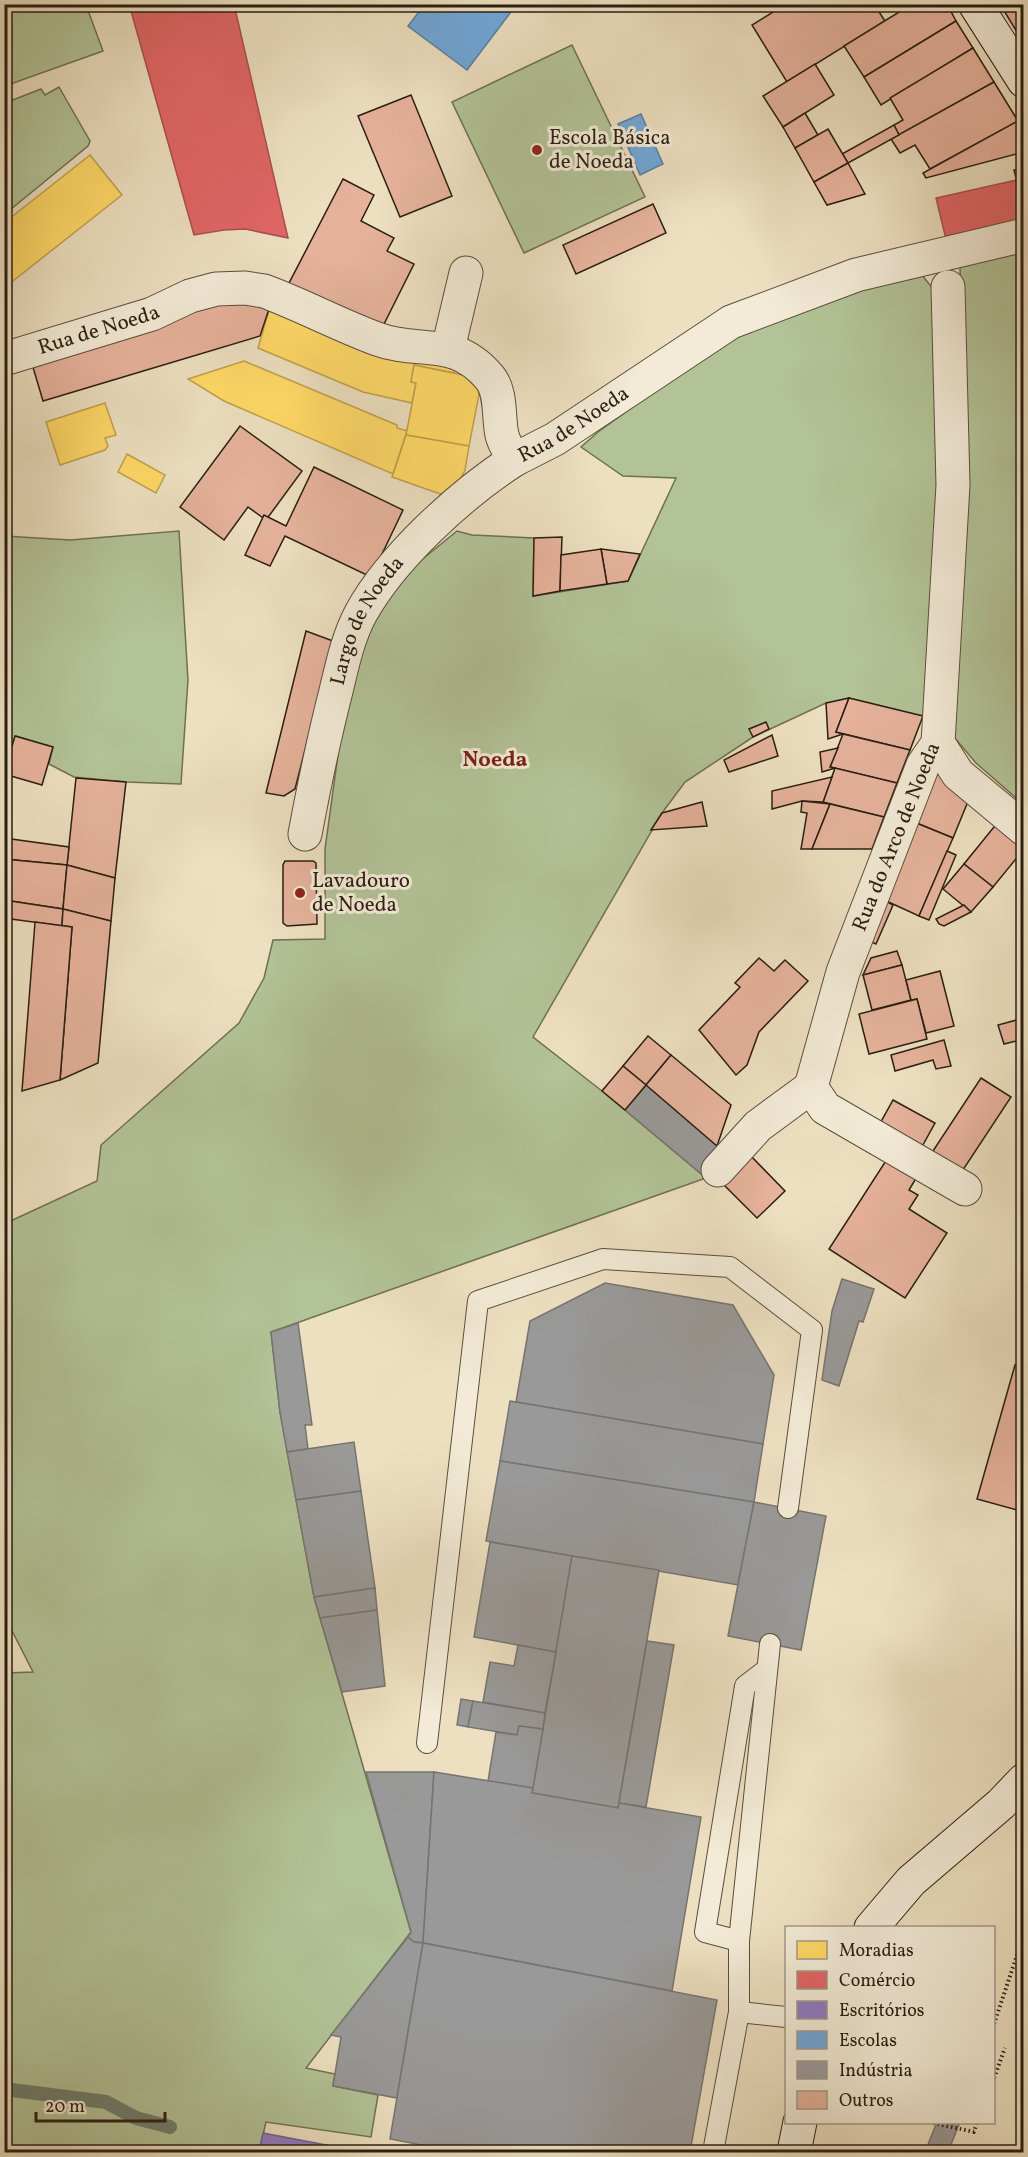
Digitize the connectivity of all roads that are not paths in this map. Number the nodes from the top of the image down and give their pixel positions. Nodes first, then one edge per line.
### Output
1 (975, 4) edge
2 (1023, 81) edge
3 (1023, 235) edge
4 (947, 270) junction
5 (466, 273) dead end
6 (448, 349) junction
7 (4, 359) edge
8 (514, 460) junction
9 (938, 743) junction
10 (1023, 829) edge
11 (305, 834) dead end
12 (811, 1087) junction
13 (718, 1170) dead end
14 (965, 1190) dead end
15 (788, 1508) dead end
16 (770, 1644) dead end
17 (766, 1670) junction
18 (427, 1743) dead end
19 (1023, 1780) edge
20 (873, 1926) edge
21 (739, 1941) junction
22 (739, 2012) junction
23 (785, 2017) edge
24 (800, 2124) edge
25 (713, 2152) edge
26 (794, 2152) edge

1 - 2 street
3 - 4 street, Rua de Noeda
4 - 8 street, Rua de Noeda
4 - 9 street, Rua do Arco de Noeda
5 - 6 street
6 - 7 street, Rua de Noeda
6 - 8 street, Rua de Noeda
8 - 11 street, Largo de Noeda
9 - 10 street
9 - 12 street, Rua do Arco de Noeda
12 - 13 street
12 - 14 street
15 - 18 lane
16 - 17 lane
17 - 21 lane
17 - 21 lane
19 - 20 street
21 - 22 lane
22 - 23 lane
22 - 25 lane
24 - 26 street

